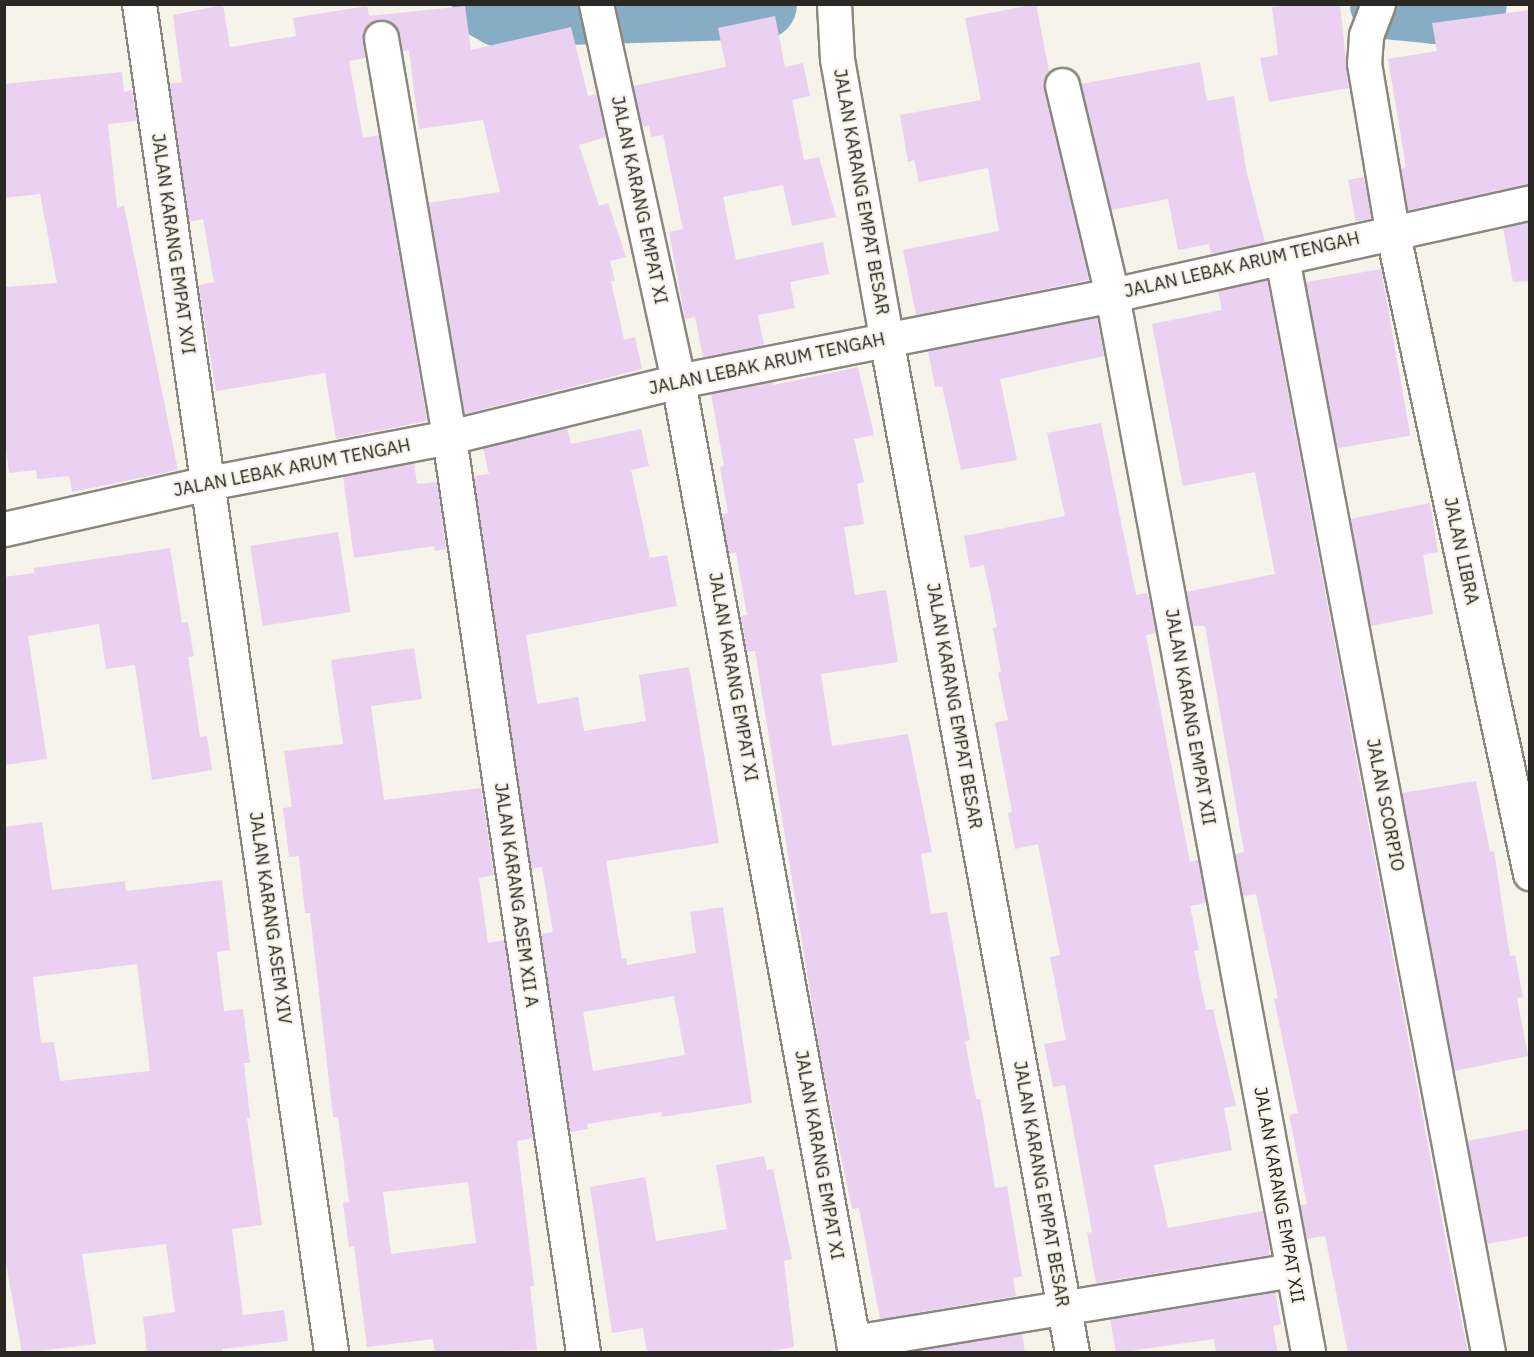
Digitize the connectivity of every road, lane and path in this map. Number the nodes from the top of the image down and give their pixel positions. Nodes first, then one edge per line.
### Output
1 (140, 11) edge
2 (1375, 12) edge
3 (835, 13) edge
4 (599, 15) edge
5 (381, 38) dead end
6 (1062, 85) dead end
7 (1530, 202) edge
8 (1392, 230) junction
9 (1282, 258) junction
10 (1112, 295) junction
11 (886, 338) junction
12 (678, 381) junction
13 (448, 437) junction
14 (208, 483) junction
15 (4, 529) edge
16 (1530, 873) edge
17 (1293, 1270) junction
18 (1064, 1308) junction
19 (854, 1347) edge
20 (332, 1353) edge
21 (583, 1353) edge
22 (1072, 1353) edge
23 (1308, 1353) edge
24 (1488, 1353) edge

1 - 14 street, JALAN KARANG EMPAT XVI
2 - 8 street, JALAN LIBRA
3 - 11 street, JALAN KARANG EMPAT BESAR
4 - 12 street, JALAN KARANG EMPAT XI
5 - 13 street, JALAN KARANG ASEM XII A
6 - 10 street, JALAN KARANG EMPAT XII
7 - 8 street, JALAN LEBAK ARUM TENGAH
8 - 9 street, JALAN LEBAK ARUM TENGAH
8 - 16 street, JALAN LIBRA
9 - 10 street, JALAN LEBAK ARUM TENGAH
9 - 24 street, JALAN SCORPIO
10 - 11 street, JALAN LEBAK ARUM TENGAH
10 - 17 street, JALAN KARANG EMPAT XII
11 - 12 street, JALAN LEBAK ARUM TENGAH
11 - 18 street, JALAN KARANG EMPAT BESAR
12 - 13 street, JALAN LEBAK ARUM TENGAH
12 - 19 street, JALAN KARANG EMPAT XI
13 - 14 street, JALAN LEBAK ARUM TENGAH
13 - 21 street, JALAN KARANG ASEM XII A
14 - 15 street, JALAN LEBAK ARUM TENGAH
14 - 20 street, JALAN KARANG ASEM XIV
17 - 18 street
17 - 23 street, JALAN KARANG EMPAT XII
18 - 19 street
18 - 22 street, JALAN KARANG EMPAT BESAR

